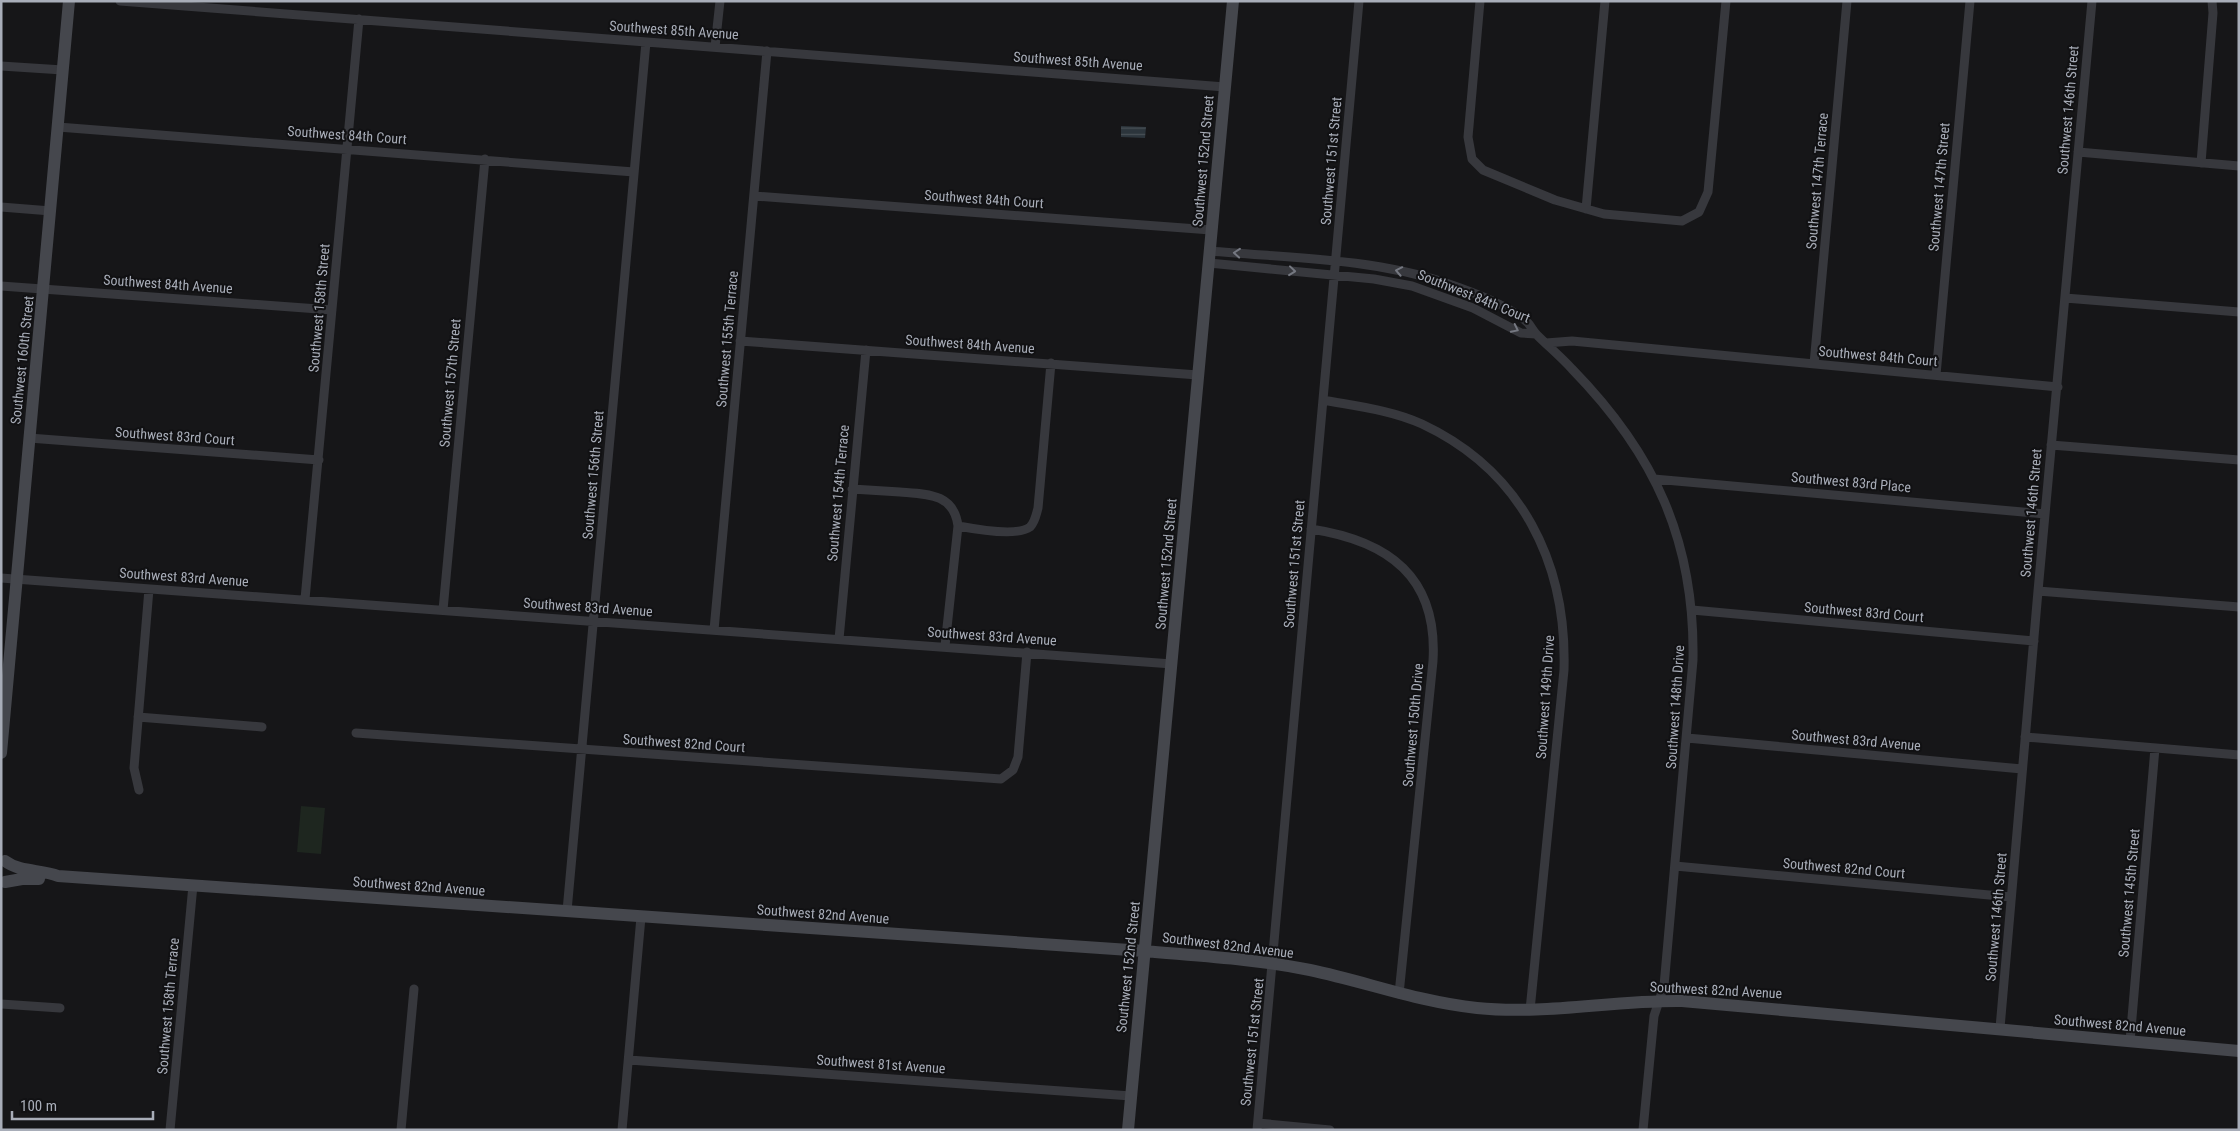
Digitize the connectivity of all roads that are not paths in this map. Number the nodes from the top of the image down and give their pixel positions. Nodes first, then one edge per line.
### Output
1 (69, 1) edge
2 (120, 1) edge
3 (720, 1) edge
4 (1233, 1) edge
5 (1359, 1) edge
6 (1480, 1) edge
7 (1605, 1) edge
8 (1726, 1) edge
9 (1847, 1) edge
10 (1970, 1) edge
11 (2092, 1) edge
12 (2212, 1) edge
13 (359, 19) junction
14 (646, 42) junction
15 (715, 47) junction
16 (767, 51) junction
17 (1, 66) edge
18 (63, 70) junction
19 (1225, 87) junction
20 (58, 127) junction
21 (347, 149) junction
22 (2078, 152) junction
23 (485, 159) junction
24 (2201, 163) junction
25 (2239, 166) edge
26 (634, 172) junction
27 (754, 196) junction
28 (1, 207) edge
29 (1586, 209) junction
30 (51, 210) junction
31 (1211, 230) junction
32 (1210, 257) junction
33 (1335, 262) junction
34 (1334, 276) junction
35 (1, 286) edge
36 (44, 289) junction
37 (2065, 298) junction
38 (332, 310) junction
39 (2239, 312) edge
40 (1536, 334) junction
41 (740, 341) junction
42 (1546, 343) junction
43 (866, 350) junction
44 (1051, 363) junction
45 (1814, 364) junction
46 (1198, 375) junction
47 (1936, 375) junction
48 (2058, 386) junction
49 (1322, 400) junction
50 (29, 438) junction
51 (2051, 445) junction
52 (319, 460) junction
53 (2239, 460) edge
54 (1654, 479) junction
55 (852, 489) junction
56 (2045, 514) junction
57 (958, 526) junction
58 (1311, 529) junction
59 (1, 578) edge
60 (17, 580) junction
61 (149, 589) junction
62 (2038, 591) junction
63 (305, 599) junction
64 (2239, 607) edge
65 (443, 610) junction
66 (1692, 610) junction
67 (594, 622) junction
68 (714, 630) junction
69 (839, 639) junction
70 (2034, 641) junction
71 (945, 646) junction
72 (1027, 652) junction
73 (1172, 664) junction
74 (138, 717) junction
75 (262, 727) dead end
76 (356, 733) dead end
77 (2025, 737) junction
78 (1687, 738) junction
79 (2155, 748) junction
80 (581, 750) junction
81 (1, 753) edge
82 (2239, 755) edge
83 (2022, 770) junction
84 (140, 790) dead end
85 (3, 860) edge
86 (1675, 866) junction
87 (58, 876) junction
88 (3, 883) edge
89 (193, 885) junction
90 (2011, 897) junction
91 (567, 910) junction
92 (641, 917) junction
93 (1144, 950) junction
94 (1273, 963) junction
95 (414, 988) dead end
96 (1399, 994) junction
97 (1659, 1000) junction
98 (1, 1004) edge
99 (60, 1008) dead end
100 (1530, 1010) junction
101 (2000, 1028) junction
102 (2130, 1041) junction
103 (2239, 1051) edge
104 (628, 1060) junction
105 (1131, 1096) junction
106 (1257, 1126) edge
107 (170, 1130) edge
108 (401, 1130) edge
109 (622, 1130) edge
110 (1128, 1130) edge
111 (1330, 1130) edge
112 (1643, 1130) edge

1 - 18 street, Southwest 160th Street
2 - 13 street, Southwest 85th Avenue
3 - 15 street
4 - 19 street, Southwest 152nd Street
5 - 33 street, Southwest 151st Street
6 - 29 street
7 - 29 street
8 - 29 street
9 - 45 street, Southwest 147th Terrace
10 - 47 street, Southwest 147th Street
11 - 22 street, Southwest 146th Street
12 - 24 street
13 - 14 street, Southwest 85th Avenue
13 - 21 street, Southwest 158th Street
14 - 15 street, Southwest 85th Avenue
14 - 26 street, Southwest 156th Street
15 - 16 street, Southwest 85th Avenue
16 - 19 street, Southwest 85th Avenue
16 - 27 street, Southwest 155th Terrace
17 - 18 street
18 - 20 street, Southwest 160th Street
19 - 31 street, Southwest 152nd Street
20 - 21 street, Southwest 84th Court
20 - 30 street, Southwest 160th Street
21 - 23 street, Southwest 84th Court
21 - 38 street, Southwest 158th Street
22 - 24 street
22 - 37 street, Southwest 146th Street
23 - 26 street, Southwest 84th Court
23 - 65 street, Southwest 157th Street
24 - 25 street
26 - 67 street, Southwest 156th Street
27 - 31 street, Southwest 84th Court
27 - 41 street, Southwest 155th Terrace
28 - 30 street
30 - 36 street, Southwest 160th Street
31 - 32 street, Southwest 152nd Street
33 -> 32 street, Southwest 84th Court
32 -> 34 street, Southwest 84th Court
32 - 46 street, Southwest 152nd Street
33 - 34 street, Southwest 151st Street
40 -> 33 street, Southwest 84th Court
34 -> 40 street, Southwest 84th Court
34 - 49 street, Southwest 151st Street
35 - 36 street, Southwest 84th Avenue
36 - 38 street, Southwest 84th Avenue
36 - 50 street, Southwest 160th Street
37 - 39 street
37 - 48 street, Southwest 146th Street
38 - 52 street, Southwest 158th Street
40 - 42 street, Southwest 148th Drive
41 - 43 street, Southwest 84th Avenue
41 - 68 street, Southwest 155th Terrace
42 - 45 street, Southwest 84th Court
42 - 54 street, Southwest 148th Drive
43 - 44 street, Southwest 84th Avenue
43 - 55 street, Southwest 154th Terrace
44 - 46 street, Southwest 84th Avenue
44 - 57 street
45 - 47 street, Southwest 84th Court
46 - 73 street, Southwest 152nd Street
47 - 48 street, Southwest 84th Court
48 - 51 street, Southwest 146th Street
49 - 58 street, Southwest 151st Street
49 - 100 street, Southwest 149th Drive
50 - 52 street, Southwest 83rd Court
50 - 60 street, Southwest 160th Street
51 - 53 street
51 - 56 street, Southwest 146th Street
52 - 63 street, Southwest 158th Street
54 - 56 street, Southwest 83rd Place
54 - 66 street, Southwest 148th Drive
55 - 57 street
55 - 69 street, Southwest 154th Terrace
56 - 62 street, Southwest 146th Street
57 - 71 street
58 - 94 street, Southwest 151st Street
58 - 96 street, Southwest 150th Drive
59 - 60 street, Southwest 83rd Avenue
60 - 61 street, Southwest 83rd Avenue
60 - 81 street, Southwest 160th Street
61 - 63 street, Southwest 83rd Avenue
61 - 74 street
62 - 64 street
62 - 70 street, Southwest 146th Street
63 - 65 street, Southwest 83rd Avenue
65 - 67 street, Southwest 83rd Avenue
66 - 70 street, Southwest 83rd Court
66 - 78 street, Southwest 148th Drive
67 - 68 street, Southwest 83rd Avenue
67 - 80 street, Southwest 156th Street
68 - 69 street, Southwest 83rd Avenue
69 - 71 street, Southwest 83rd Avenue
70 - 77 street, Southwest 146th Street
71 - 72 street, Southwest 83rd Avenue
72 - 73 street, Southwest 83rd Avenue
72 - 80 street, Southwest 82nd Court
73 - 93 street, Southwest 152nd Street
74 - 75 street
74 - 84 street
76 - 80 street, Southwest 82nd Court
77 - 79 street
77 - 83 street, Southwest 146th Street
78 - 83 street, Southwest 83rd Avenue
78 - 86 street, Southwest 148th Drive
79 - 82 street
79 - 102 street, Southwest 145th Street
80 - 91 street, Southwest 156th Street
83 - 90 street, Southwest 146th Street
85 - 87 street, Southwest 82nd Avenue
85 - 88 street
86 - 90 street, Southwest 82nd Court
86 - 97 street, Southwest 148th Drive
87 - 88 street, Southwest 82nd Avenue
87 - 89 street, Southwest 82nd Avenue
89 - 91 street, Southwest 82nd Avenue
89 - 107 street, Southwest 158th Terrace
90 - 101 street, Southwest 146th Street
91 - 92 street, Southwest 82nd Avenue
92 - 93 street, Southwest 82nd Avenue
92 - 104 street
93 - 94 street, Southwest 82nd Avenue
93 - 105 street, Southwest 152nd Street
94 - 96 street, Southwest 82nd Avenue
94 - 106 street, Southwest 151st Street
95 - 108 street
96 - 100 street, Southwest 82nd Avenue
97 - 100 street, Southwest 82nd Avenue
97 - 101 street, Southwest 82nd Avenue
97 - 112 street, Southwest 148th Drive
98 - 99 street
101 - 102 street, Southwest 82nd Avenue
102 - 103 street, Southwest 82nd Avenue
104 - 105 street, Southwest 81st Avenue
104 - 109 street
105 - 110 street, Southwest 152nd Street
106 - 111 street

